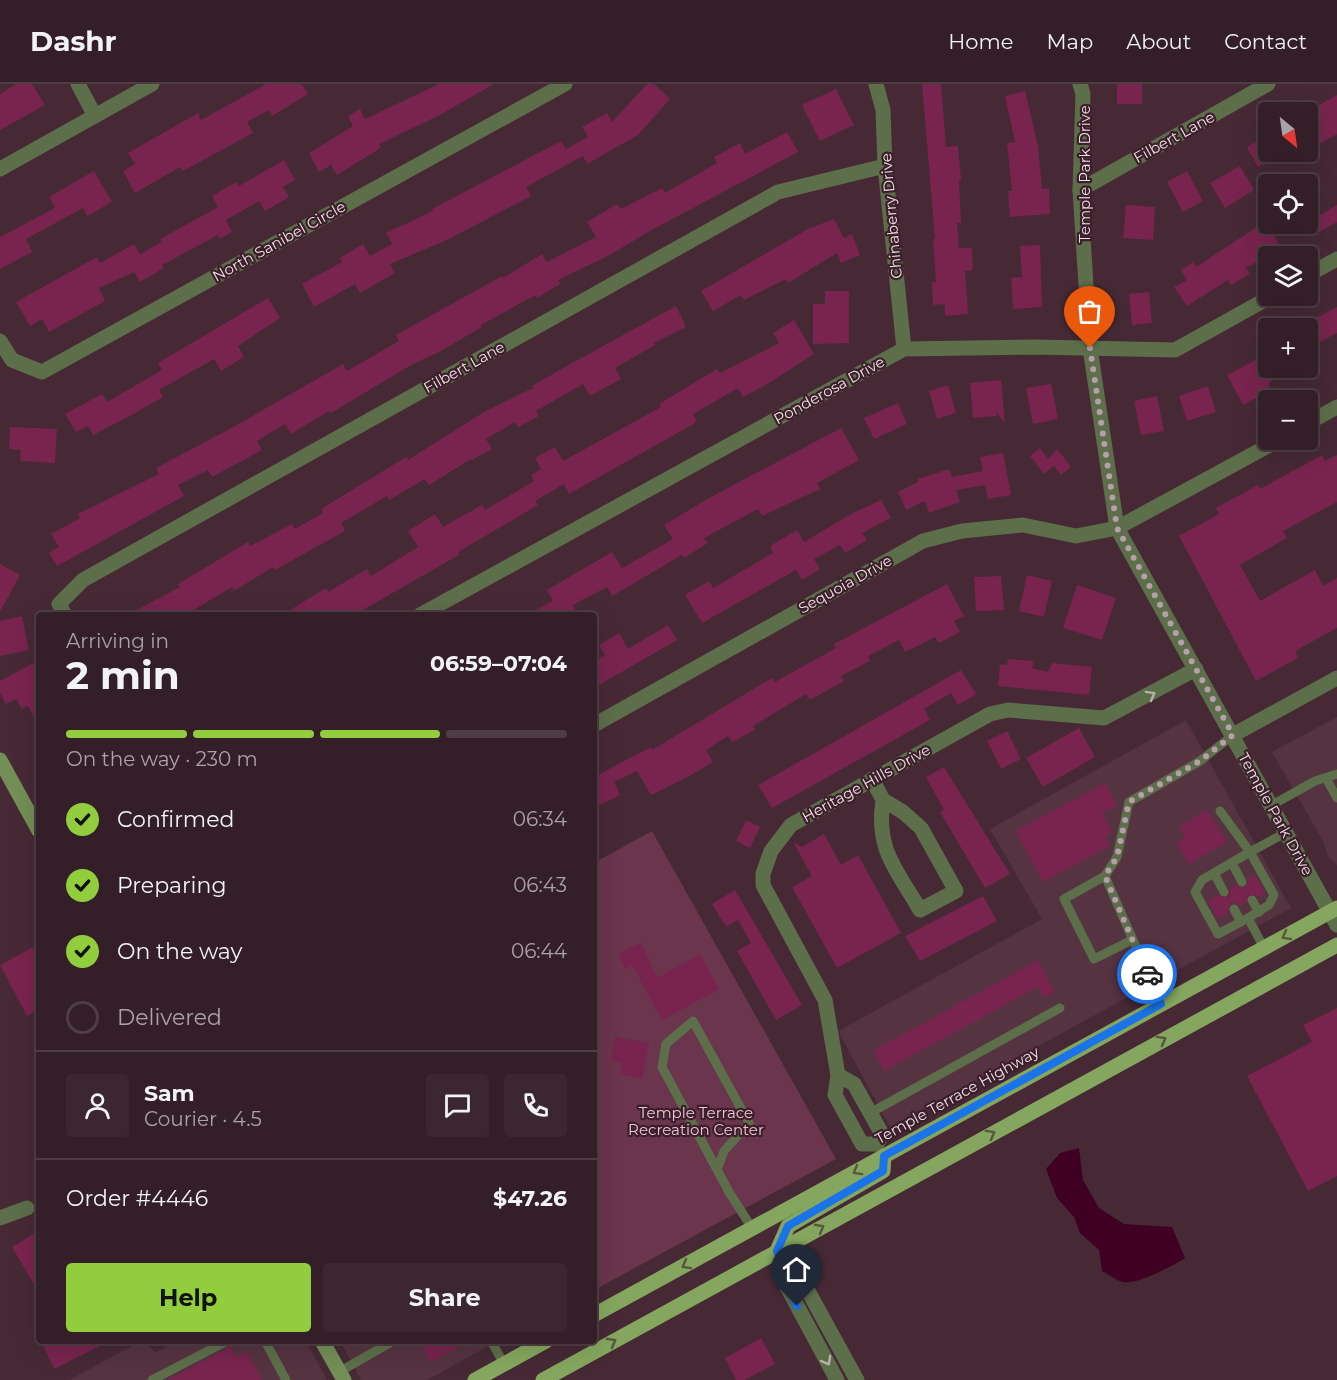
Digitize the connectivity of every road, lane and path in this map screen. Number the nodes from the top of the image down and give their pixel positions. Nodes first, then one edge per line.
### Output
1 (78, 84) edge
2 (152, 84) edge
3 (564, 84) edge
4 (876, 84) edge
5 (1080, 84) edge
6 (1268, 84) edge
7 (95, 116) junction
8 (885, 166) junction
9 (0, 169) edge
10 (1080, 190) junction
11 (1337, 259) edge
12 (1318, 269) edge
13 (1258, 304) edge
14 (0, 341) edge
15 (1090, 348) junction
16 (904, 349) junction
17 (1337, 407) edge
18 (1318, 417) edge
19 (1261, 450) edge
20 (1117, 528) junction
21 (62, 610) edge
22 (425, 612) edge
23 (1196, 669) junction
24 (1337, 678) edge
25 (597, 723) edge
26 (1233, 735) junction
27 (0, 760) edge
28 (1337, 774) edge
29 (1326, 778) junction
30 (872, 779) junction
31 (1337, 798) edge
32 (884, 800) junction
33 (1272, 805) junction
34 (1220, 811) dead end
35 (36, 826) edge
36 (1287, 832) junction
37 (1250, 852) junction
38 (1232, 863) junction
39 (1214, 873) junction
40 (1105, 876) junction
41 (1242, 882) dead end
42 (1224, 892) dead end
43 (1252, 900) dead end
44 (1234, 909) dead end
45 (1259, 912) junction
46 (1335, 915) edge
47 (1244, 920) junction
48 (1132, 940) junction
49 (1337, 945) edge
50 (1264, 948) junction
51 (1161, 1004) junction
52 (1060, 1008) dead end
53 (837, 1075) junction
54 (870, 1113) junction
55 (881, 1150) junction
56 (717, 1170) junction
57 (27, 1208) dead end
58 (0, 1218) edge
59 (752, 1228) junction
60 (777, 1251) junction
61 (786, 1271) junction
62 (597, 1313) edge
63 (221, 1344) edge
64 (267, 1344) edge
65 (324, 1344) edge
66 (389, 1344) edge
67 (493, 1344) edge
68 (541, 1344) edge
69 (504, 1364) junction
70 (341, 1376) edge
71 (152, 1380) edge
72 (286, 1380) edge
73 (475, 1380) edge
74 (543, 1380) edge
75 (837, 1380) edge
76 (857, 1380) edge

1 - 7 street
2 - 7 street
3 - 14 street, North Sanibel Circle
4 - 8 street, Chinaberry Drive
5 - 10 street, Temple Park Drive
6 - 10 street, Filbert Lane
7 - 9 street
8 - 16 street, Chinaberry Drive
8 - 21 street, Filbert Lane
10 - 15 street, Temple Park Drive
11 - 12 street
13 - 15 street, Ponderosa Drive
15 - 16 street, Ponderosa Drive
15 - 20 street, Temple Park Drive
16 - 22 street, Ponderosa Drive
17 - 18 street
19 - 20 street, Sequoia Drive
20 - 23 street, Temple Park Drive
20 - 25 street, Sequoia Drive
23 - 26 street, Temple Park Drive
30 -> 23 street, Heritage Hills Drive
24 - 26 street
26 - 33 street, Temple Park Drive
26 - 40 lane
27 - 35 street
28 - 29 lane
29 - 31 lane
29 - 33 lane
30 - 32 street
30 - 53 street, Heritage Hills Drive
32 - 32 street
33 - 36 street, Temple Park Drive
34 - 37 lane
36 - 37 lane
36 - 46 street, Temple Park Drive
37 - 38 lane
37 - 45 lane
38 - 39 lane
38 - 41 lane
39 - 42 lane
39 - 47 lane
40 - 48 lane
40 - 48 lane
43 - 45 lane
44 - 47 lane
45 - 47 lane
46 -> 50 main road, Temple Terrace Highway
47 - 50 lane
48 - 51 lane
60 -> 49 main road
50 - 51 main road, Temple Terrace Highway
51 - 55 main road, Temple Terrace Highway
52 - 54 lane
53 - 54 street
53 - 55 street, Heritage Hills Drive
54 - 55 street
55 -> 59 main road, Temple Terrace Highway
55 - 60 main road
56 - 56 lane
56 - 59 lane
57 - 58 street
59 -> 62 main road, Temple Terrace Highway
60 - 61 street
74 -> 60 main road
61 -> 75 street
61 - 76 street
63 - 71 lane
64 - 72 lane
65 - 70 street
66 - 70 lane
67 - 69 lane
68 - 69 main road
69 - 73 main road

